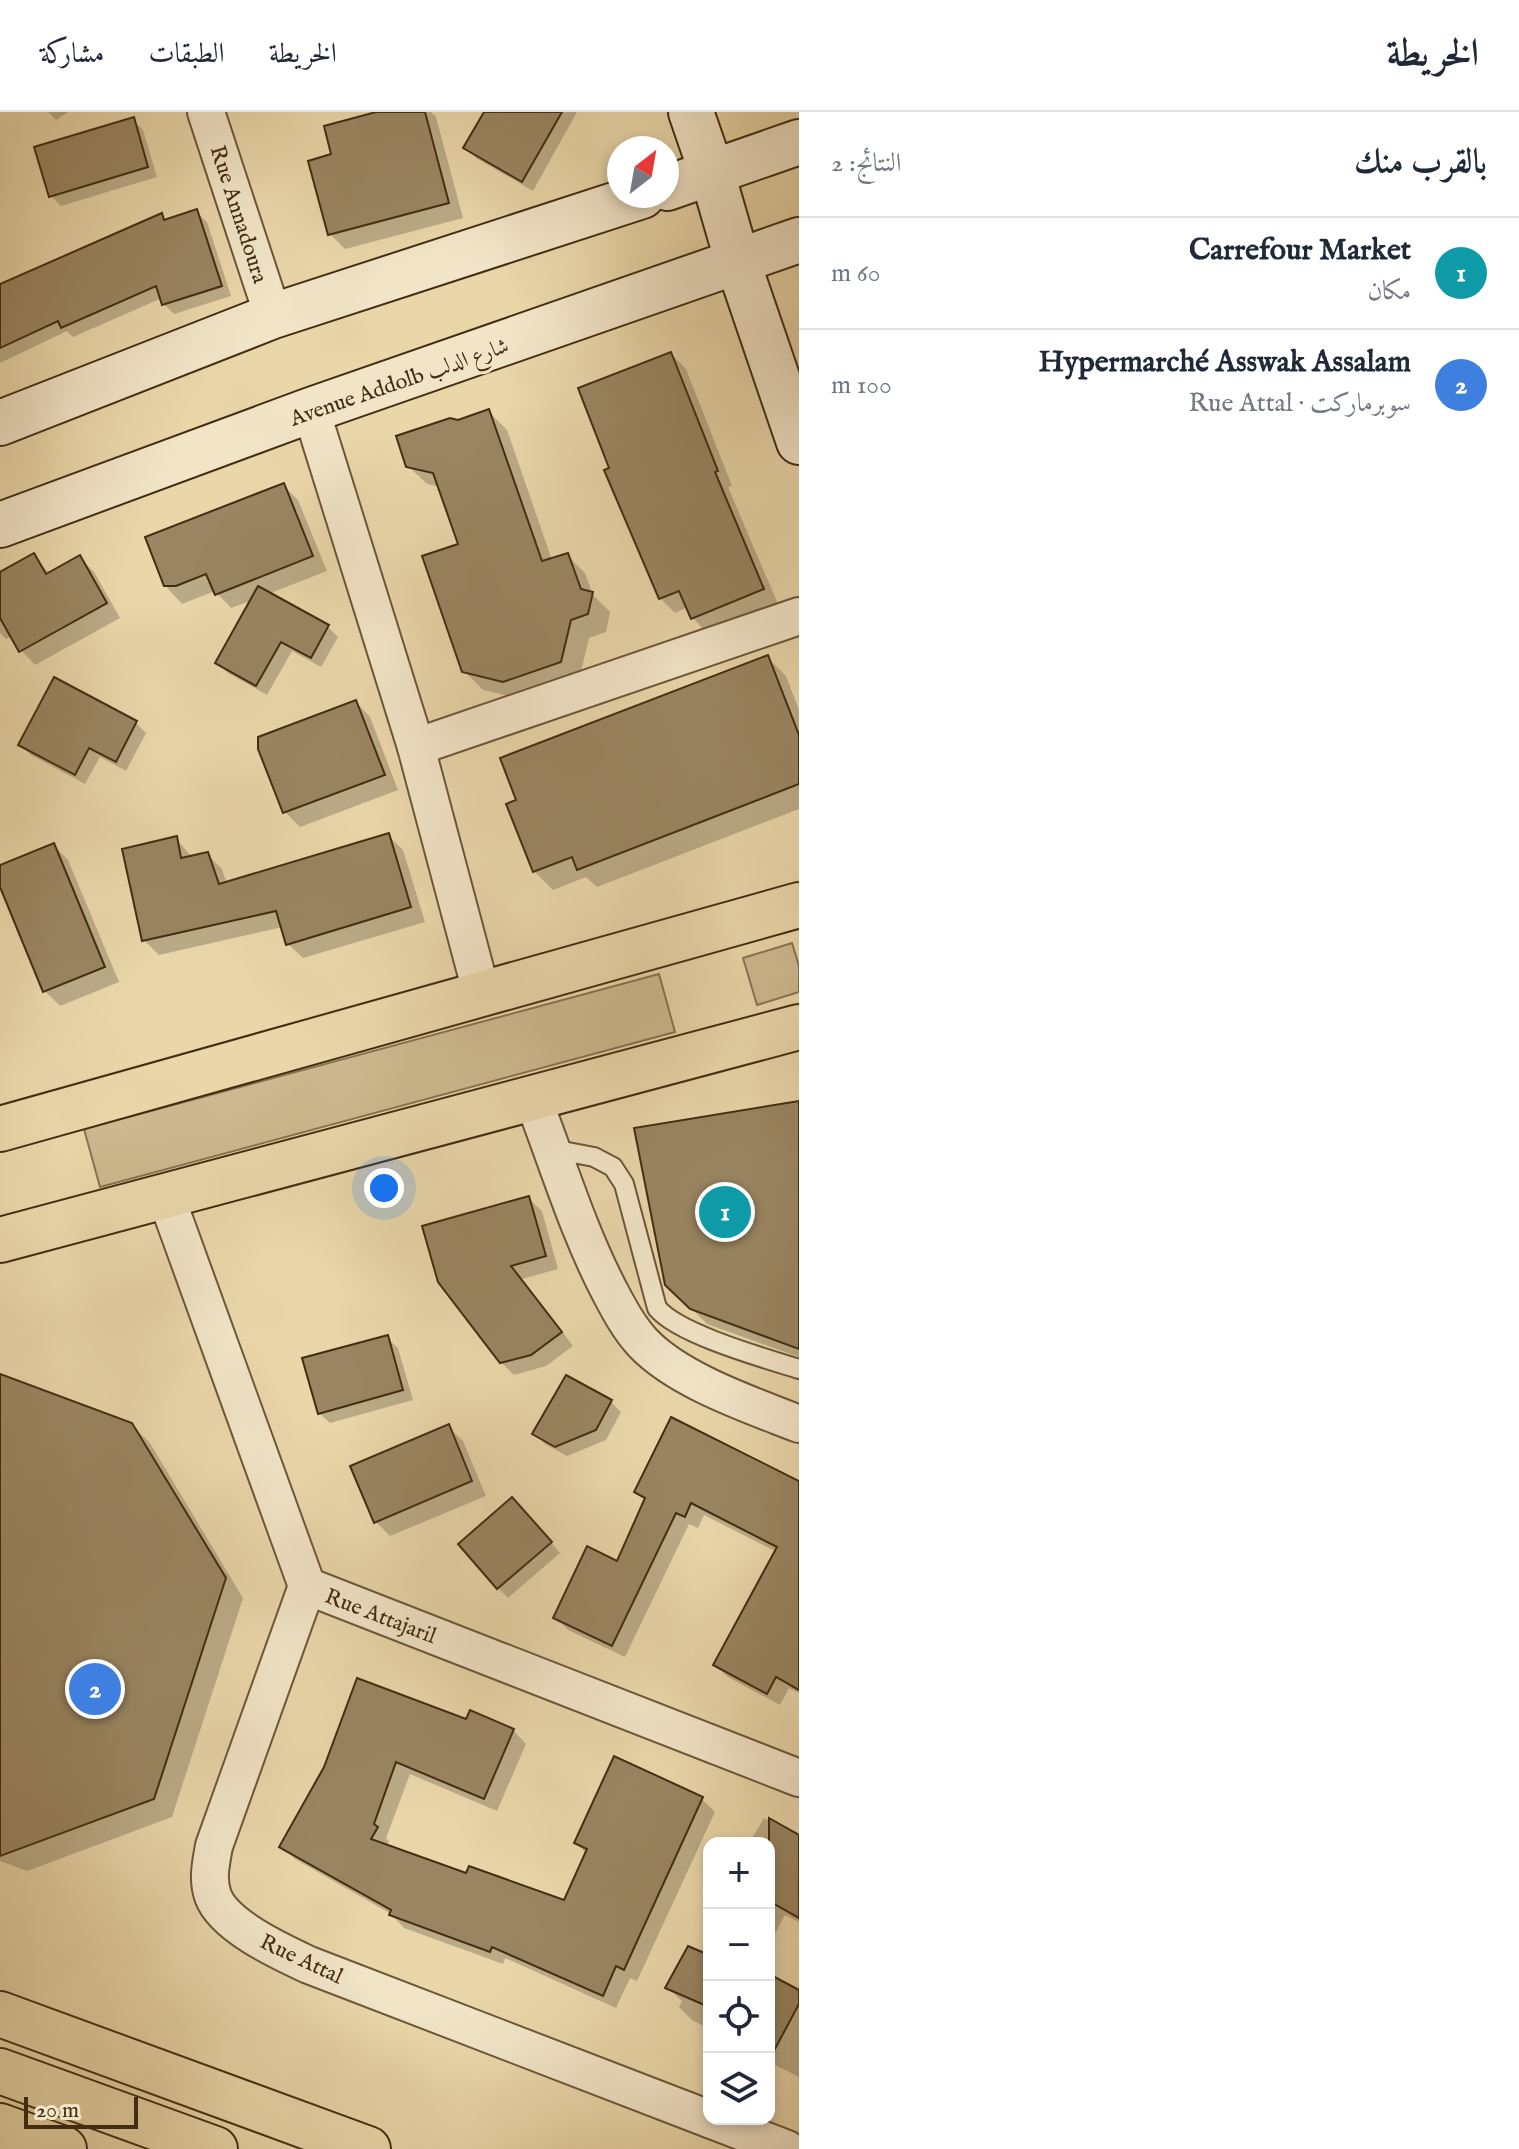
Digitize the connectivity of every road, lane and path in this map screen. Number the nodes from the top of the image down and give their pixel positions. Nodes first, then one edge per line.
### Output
1 (206, 112) edge
2 (691, 112) edge
3 (799, 142) edge
4 (712, 173) junction
5 (679, 184) edge
6 (607, 207) edge
7 (799, 240) edge
8 (738, 263) junction
9 (273, 316) junction
10 (311, 410) junction
11 (0, 423) edge
12 (799, 442) edge
13 (0, 525) edge
14 (799, 616) edge
15 (416, 747) junction
16 (799, 905) edge
17 (482, 995) junction
18 (799, 1027) edge
19 (533, 1099) junction
20 (0, 1129) edge
21 (552, 1149) junction
22 (165, 1194) junction
23 (0, 1240) edge
24 (799, 1369) edge
25 (799, 1424) edge
26 (307, 1586) junction
27 (799, 1778) edge
28 (0, 2014) edge
29 (0, 2071) edge
30 (703, 2117) edge
31 (725, 2125) edge
32 (0, 2126) edge
33 (64, 2149) edge
34 (215, 2149) edge
35 (368, 2149) edge
36 (787, 2149) edge

1 - 9 street, Rue Annadoura
2 - 4 street
3 - 4 street
4 - 5 street
4 - 8 street
6 - 9 street
7 - 8 street, Avenue Addolb شارع الدلب
8 - 10 street, Avenue Addolb شارع الدلب
8 - 12 street
9 - 11 street
10 - 13 street, Avenue Addolb شارع الدلب
10 - 15 street
14 - 15 street
15 - 17 street
16 - 17 main road
17 - 20 main road
18 - 19 main road
19 - 21 street
19 - 22 main road
21 - 24 lane
21 - 25 street
22 - 23 main road
22 - 26 street, Rue Attajaril
26 - 27 street, Rue Attajaril
26 - 30 street, Rue Attal
28 - 35 main road
29 - 34 main road
31 - 36 street, Rue Attal
32 - 33 main road

